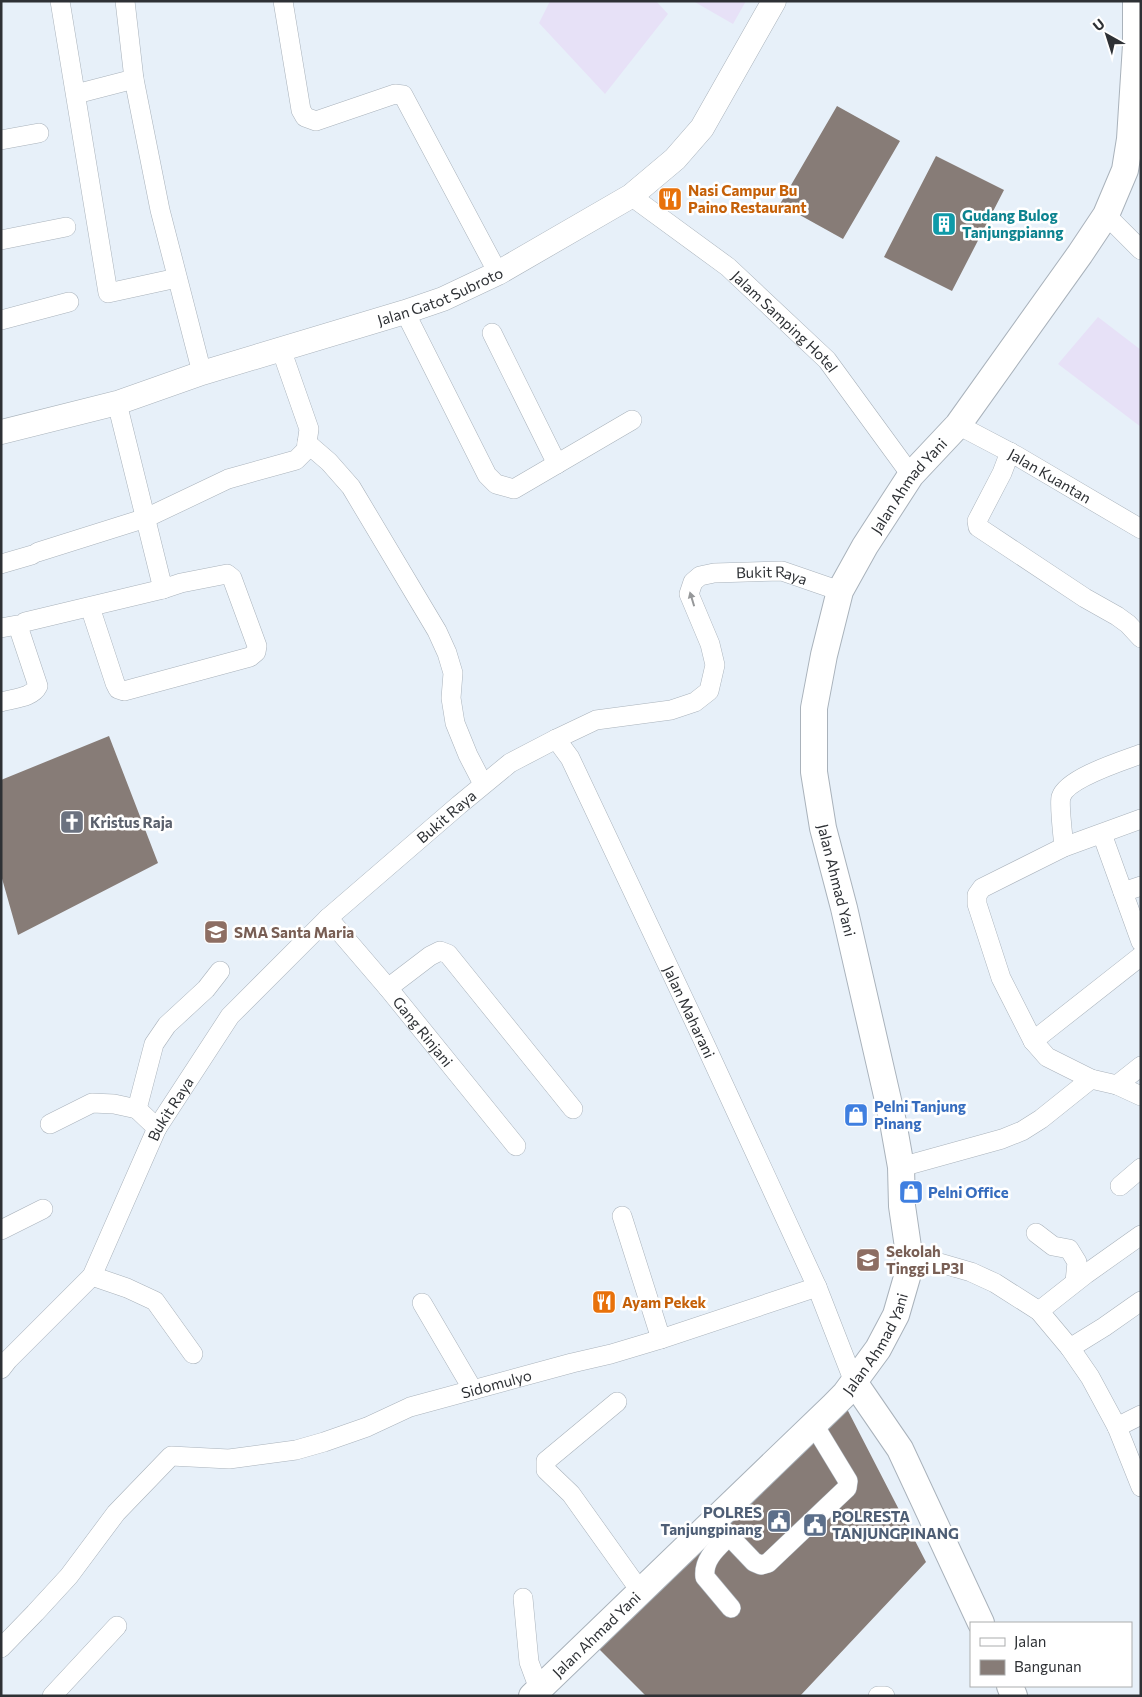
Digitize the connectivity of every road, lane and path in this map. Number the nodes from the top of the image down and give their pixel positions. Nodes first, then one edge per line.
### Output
1 (60, 1) edge
2 (125, 1) edge
3 (283, 1) edge
4 (774, 1) edge
5 (1136, 1) edge
6 (134, 78) junction
7 (76, 94) junction
8 (40, 133) dead end
9 (1, 140) edge
10 (631, 196) junction
11 (1106, 215) junction
12 (66, 227) dead end
13 (1, 240) edge
14 (1141, 250) edge
15 (498, 273) junction
16 (176, 278) junction
17 (69, 302) dead end
18 (406, 312) junction
19 (1, 320) edge
20 (492, 333) dead end
21 (281, 349) junction
22 (202, 373) junction
23 (117, 402) junction
24 (632, 420) dead end
25 (958, 425) junction
26 (1, 432) edge
27 (307, 443) junction
28 (1010, 452) junction
29 (557, 464) junction
30 (911, 476) junction
31 (146, 518) junction
32 (1141, 529) edge
33 (1, 564) edge
34 (162, 589) junction
35 (840, 591) junction
36 (90, 607) junction
37 (16, 627) edge
38 (1141, 638) edge
39 (1, 702) edge
40 (556, 739) junction
41 (1141, 754) edge
42 (484, 784) junction
43 (1141, 819) edge
44 (1102, 834) junction
45 (1064, 847) junction
46 (1132, 889) edge
47 (328, 918) junction
48 (1141, 942) edge
49 (1141, 956) edge
50 (220, 971) dead end
51 (388, 988) junction
52 (1033, 1041) junction
53 (1141, 1066) edge
54 (1091, 1079) junction
55 (1117, 1085) junction
56 (1141, 1096) edge
57 (573, 1109) dead end
58 (137, 1110) junction
59 (50, 1124) dead end
60 (157, 1128) junction
61 (516, 1146) dead end
62 (901, 1167) junction
63 (1141, 1168) edge
64 (1120, 1186) dead end
65 (43, 1209) dead end
66 (622, 1216) dead end
67 (1, 1230) edge
68 (1036, 1233) dead end
69 (1141, 1235) edge
70 (909, 1254) junction
71 (92, 1276) junction
72 (1075, 1282) junction
73 (817, 1288) junction
74 (1141, 1300) edge
75 (422, 1304) dead end
76 (1039, 1311) junction
77 (661, 1339) junction
78 (1070, 1348) junction
79 (193, 1354) dead end
80 (1, 1369) edge
81 (854, 1382) junction
82 (473, 1390) junction
83 (617, 1402) dead end
84 (1141, 1414) edge
85 (814, 1425) junction
86 (1117, 1427) junction
87 (1141, 1486) edge
88 (721, 1528) junction
89 (641, 1592) junction
90 (523, 1598) dead end
91 (731, 1608) dead end
92 (981, 1622) edge
93 (117, 1626) dead end
94 (1, 1648) edge
95 (535, 1692) edge
96 (52, 1696) edge
97 (878, 1696) edge
98 (885, 1696) edge

1 - 7 street
2 - 6 street
3 - 15 street
4 - 10 main road, Jalan Gatot Subroto
5 - 11 highway, Jalan Ahmad Yani
6 - 7 street
6 - 16 street
7 - 16 street
8 - 9 street
10 - 15 main road, Jalan Gatot Subroto
10 - 30 street, Jalam Samping Hotel
11 - 14 street
11 - 25 highway, Jalan Ahmad Yani
12 - 13 street
15 - 18 main road, Jalan Gatot Subroto
16 - 22 street
17 - 19 street
18 - 21 main road, Jalan Gatot Subroto
18 - 29 street
20 - 29 street
21 - 22 main road, Jalan Gatot Subroto
21 - 27 street
22 - 23 main road, Jalan Gatot Subroto
23 - 26 main road, Jalan Gatot Subroto
23 - 31 street
24 - 29 street
25 - 28 street, Jalan Kuantan
25 - 30 highway, Jalan Ahmad Yani
27 - 31 street
27 - 42 street
28 - 32 street, Jalan Kuantan
28 - 38 street
30 - 35 highway, Jalan Ahmad Yani
31 - 33 street
31 - 34 street
34 - 36 street
34 - 36 street
40 -> 35 street, Bukit Raya
35 - 62 highway, Jalan Ahmad Yani
36 - 37 street
37 - 39 street
40 - 42 street, Bukit Raya
40 - 73 street, Jalan Maharani
41 - 45 street
42 - 47 street, Bukit Raya
43 - 44 street
44 - 45 street
44 - 46 street
45 - 52 street
46 - 48 street
47 - 51 street, Gang Rinjani
47 - 60 street, Bukit Raya
49 - 52 street
50 - 58 street
51 - 57 street
51 - 61 street, Gang Rinjani
52 - 54 street
53 - 55 street
54 - 55 street
54 - 62 street
55 - 56 street
58 - 59 street
58 - 60 street
60 - 71 street, Bukit Raya
62 - 70 highway, Jalan Ahmad Yani
63 - 64 street
65 - 67 street
66 - 77 street
68 - 72 street
69 - 72 street
70 - 76 street
70 - 81 highway, Jalan Ahmad Yani
71 - 79 street
71 - 80 street
72 - 76 street
73 - 77 street, Sidomulyo
73 - 81 street, Jalan Maharani
74 - 78 street
75 - 82 street
76 - 78 street
77 - 82 street, Sidomulyo
78 - 86 street
81 - 85 highway, Jalan Ahmad Yani
81 - 92 highway
82 - 94 street, Sidomulyo
83 - 89 street
84 - 86 street
85 - 88 highway, Jalan Ahmad Yani
85 - 88 street
86 - 87 street
88 - 89 highway, Jalan Ahmad Yani
88 - 91 street
89 - 95 highway, Jalan Ahmad Yani
90 - 95 street
93 - 96 street
97 - 98 street

